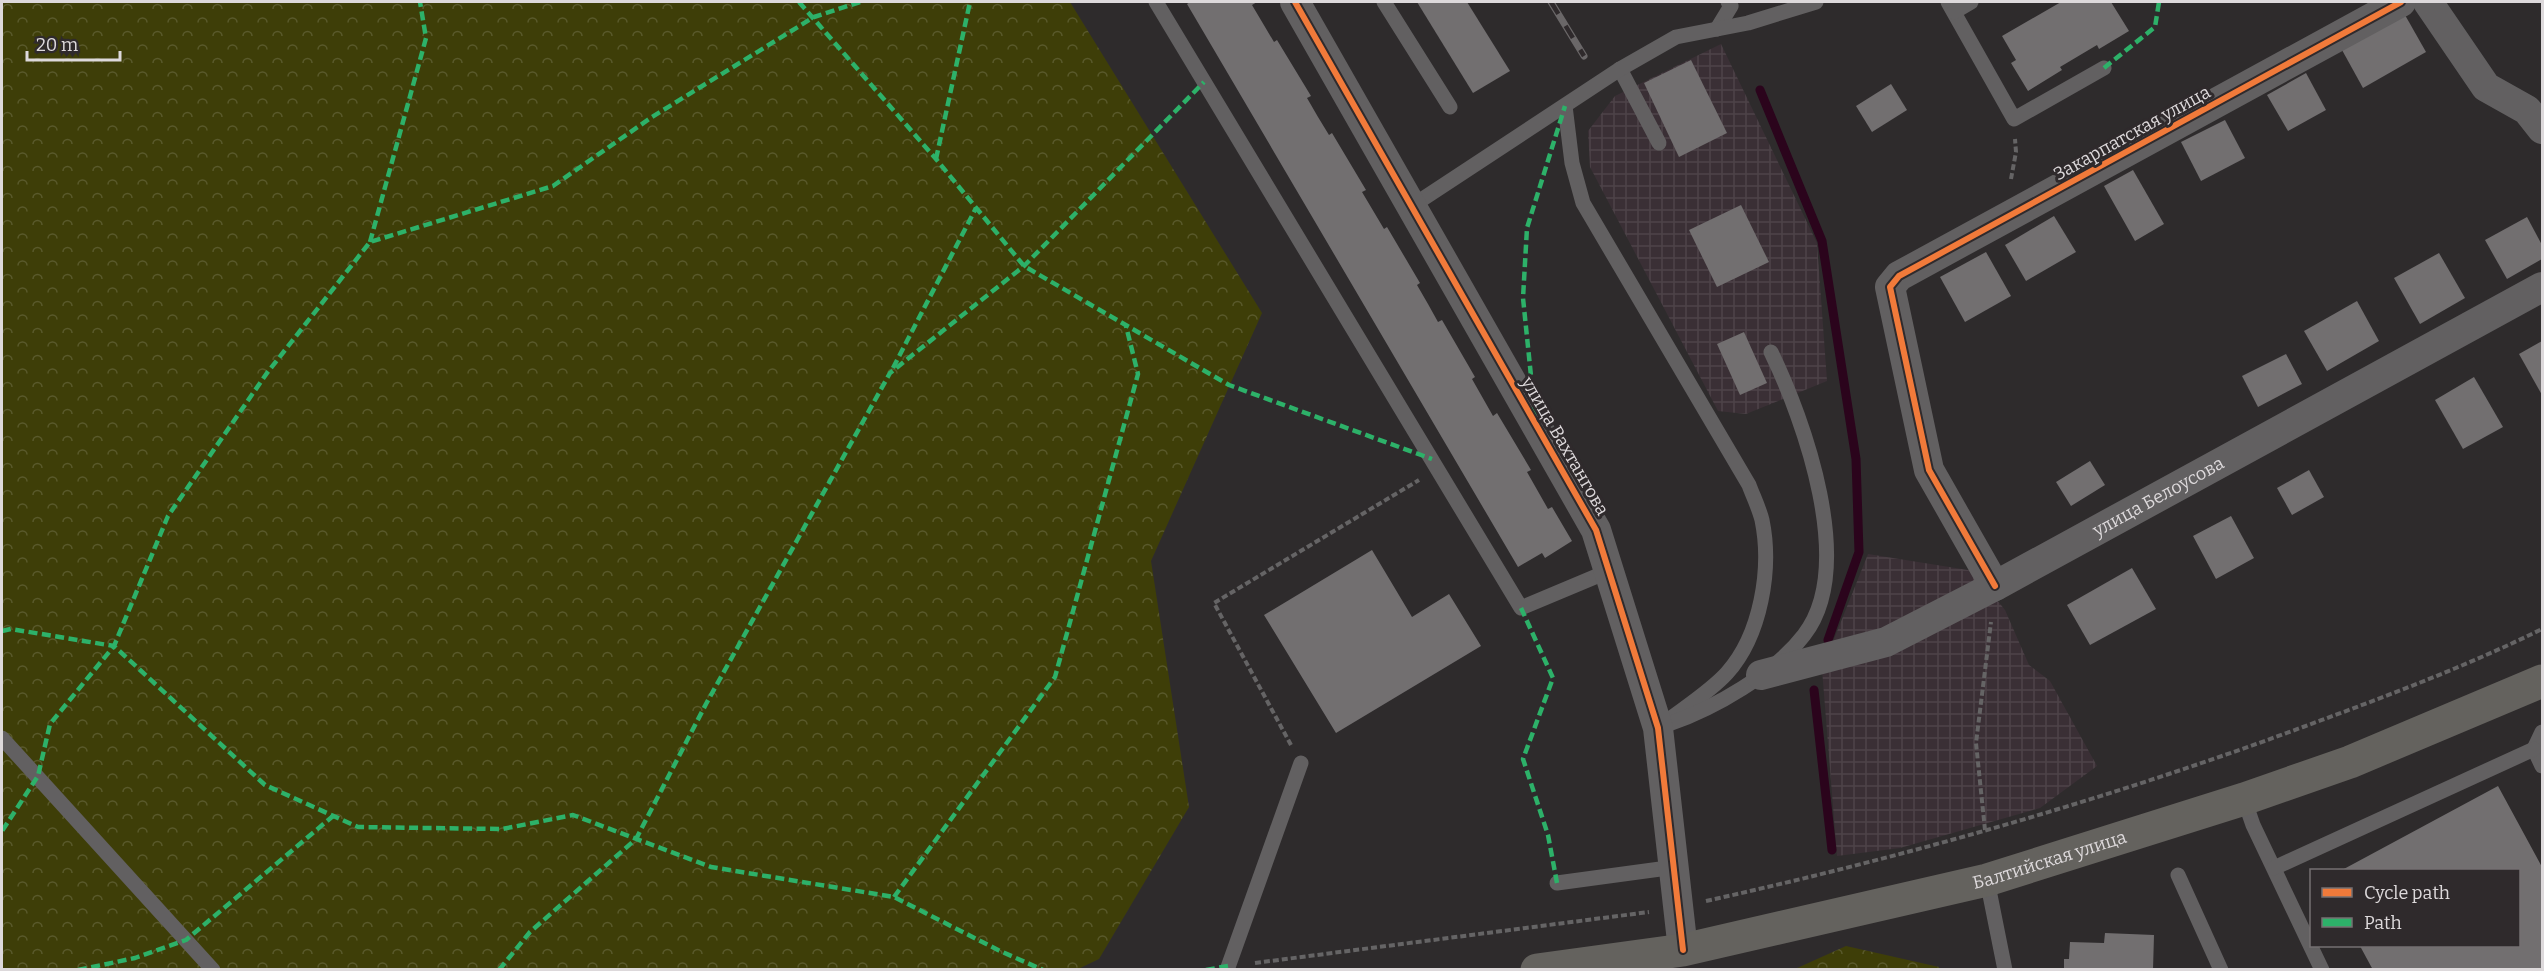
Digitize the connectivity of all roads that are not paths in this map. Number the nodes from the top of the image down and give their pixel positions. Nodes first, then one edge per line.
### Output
1 (1156, 2) edge
2 (1295, 2) edge
3 (1384, 2) edge
4 (1728, 2) edge
5 (1816, 2) edge
6 (1971, 2) edge
7 (2401, 2) edge
8 (2428, 2) edge
9 (1951, 7) edge
10 (1717, 29) junction
11 (2104, 68) dead end
12 (1620, 69) junction
13 (1565, 106) junction
14 (1449, 107) dead end
15 (2542, 129) edge
16 (1659, 143) dead end
17 (1412, 206) junction
18 (2542, 287) edge
19 (1771, 352) dead end
20 (1609, 571) junction
21 (1995, 586) junction
22 (1761, 675) junction
23 (2542, 681) edge
24 (1658, 728) junction
25 (2542, 732) edge
26 (2, 738) edge
27 (2534, 749) junction
28 (1301, 763) road end
29 (2542, 766) edge
30 (2244, 799) junction
31 (1675, 867) junction
32 (2274, 868) junction
33 (2178, 875) dead end
34 (1987, 880) junction
35 (1557, 883) dead end
36 (2310, 944) edge
37 (2312, 947) edge
38 (1683, 950) junction
39 (1228, 968) edge
40 (213, 969) edge
41 (1537, 969) edge
42 (2005, 969) edge
43 (2221, 969) edge
44 (2322, 969) edge

1 - 20 lane
2 - 17 street, улица Вахтангова
3 - 14 lane
4 - 10 lane
5 - 10 lane
6 - 9 lane
7 - 21 street, Закарпатская улица
8 - 15 street
9 - 11 lane
10 - 12 lane
12 - 13 lane
12 - 16 lane
13 - 17 lane
13 - 24 lane
17 - 20 street, улица Вахтангова
18 - 21 street, улица Белоусова
19 - 22 lane
20 - 24 street, улица Вахтангова
21 - 22 street, улица Белоусова
22 - 24 lane
23 - 30 main road, Балтийская улица
24 - 31 street, улица Вахтангова
25 - 27 lane
26 - 40 lane
27 - 29 lane
27 - 32 lane
28 - 39 lane
30 - 32 lane
30 - 34 main road, Балтийская улица
31 - 35 lane
31 - 38 street, улица Вахтангова
32 - 36 lane
33 - 43 lane
34 - 38 main road, Балтийская улица
34 - 42 lane
37 - 44 lane
38 - 41 main road, Балтийская улица

